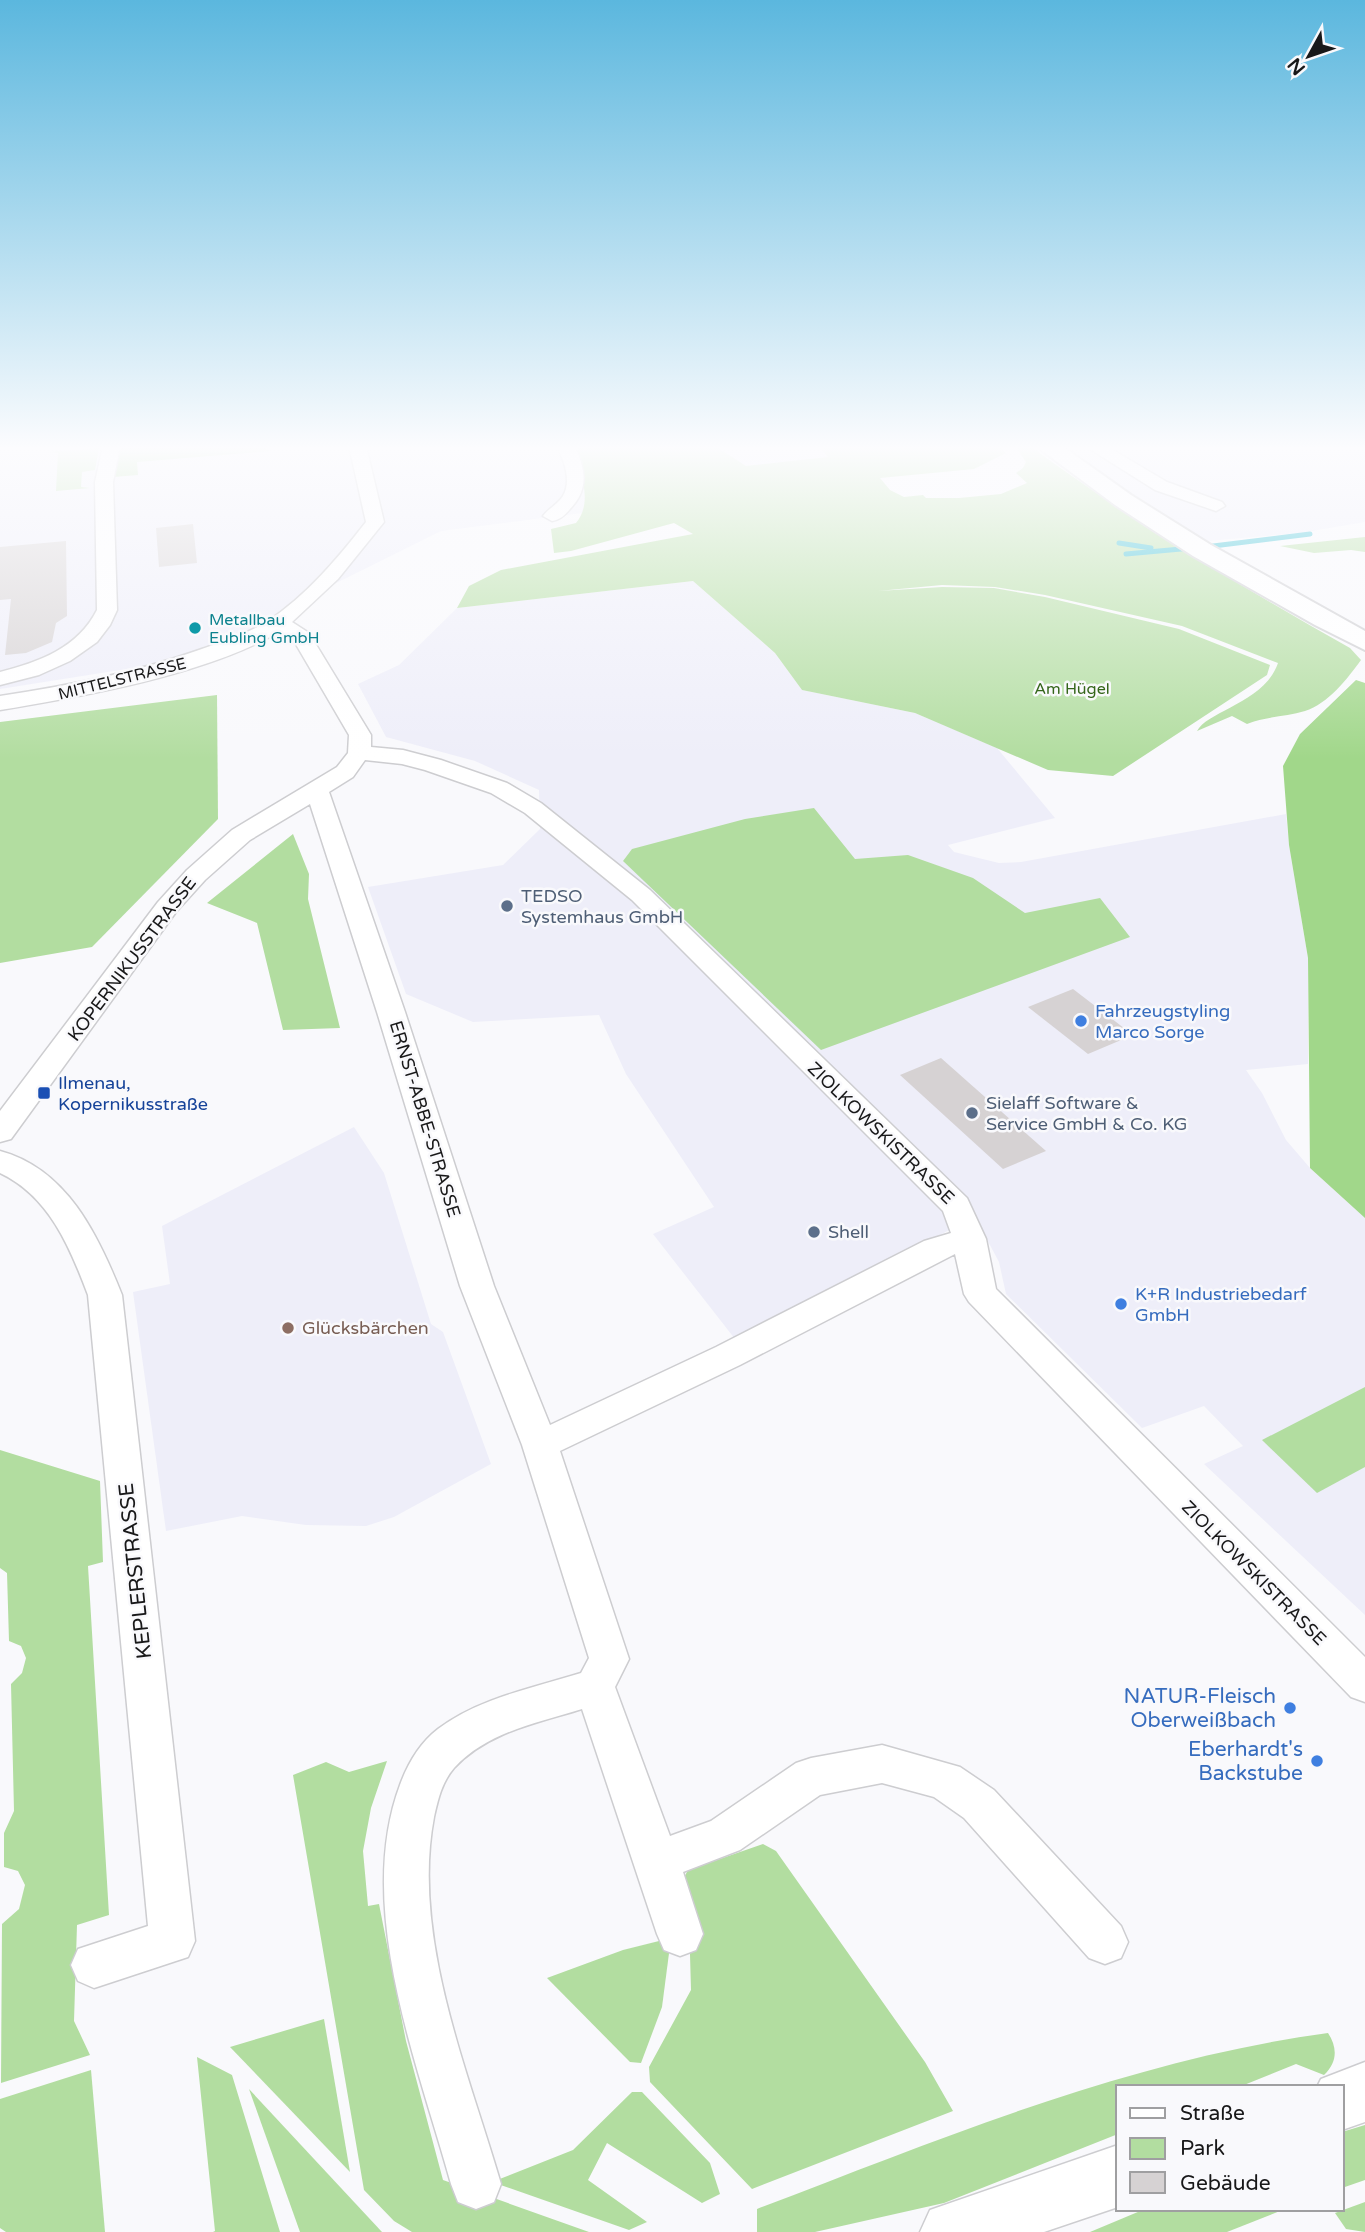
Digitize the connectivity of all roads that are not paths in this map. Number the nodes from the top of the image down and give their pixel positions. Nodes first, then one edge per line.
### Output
1 (106, 550) edge
2 (354, 550) edge
3 (1201, 550) edge
4 (278, 623) junction
5 (1365, 642) edge
6 (67, 654) junction
7 (0, 679) edge
8 (111, 684) junction
9 (0, 703) edge
10 (359, 753) junction
11 (317, 790) junction
12 (0, 1132) edge
13 (0, 1161) edge
14 (970, 1239) junction
15 (540, 1445) junction
16 (1365, 1684) edge
17 (595, 1687) junction
18 (657, 1861) junction
19 (680, 1934) dead end
20 (1105, 1942) dead end
21 (94, 1965) dead end
22 (1365, 2092) edge
23 (1344, 2099) edge
24 (1116, 2177) edge
25 (476, 2184) dead end
26 (952, 2232) edge

1 - 6 street
2 - 4 street, MITTELSTRASSE
3 - 5 main road
4 - 8 street, MITTELSTRASSE
4 - 10 street
6 - 7 street
6 - 8 street
8 - 9 street, MITTELSTRASSE
10 - 11 street, KOPERNIKUSSTRASSE
10 - 14 street, ZIOLKOWSKISTRASSE
11 - 12 street, KOPERNIKUSSTRASSE
11 - 15 street, ERNST-ABBE-STRASSE
13 - 21 street, KEPLERSTRASSE
14 - 15 street
14 - 16 street, ZIOLKOWSKISTRASSE
15 - 17 street, ERNST-ABBE-STRASSE
17 - 18 street
17 - 25 street
18 - 19 street
18 - 20 street
22 - 23 street
24 - 26 street

